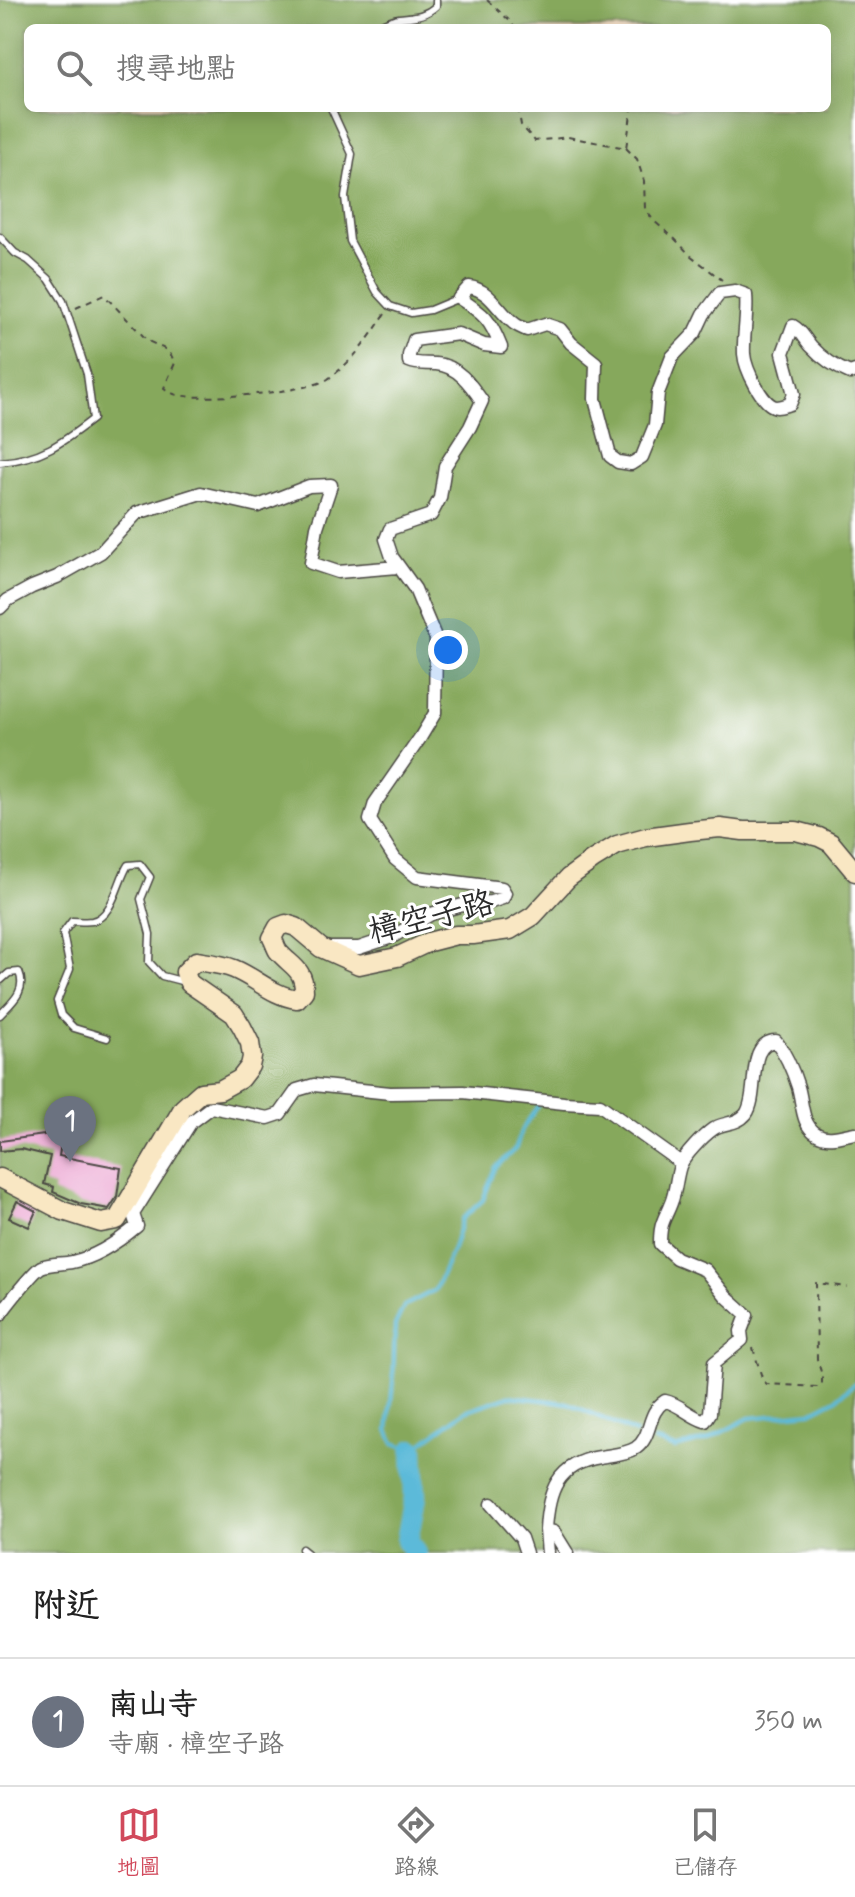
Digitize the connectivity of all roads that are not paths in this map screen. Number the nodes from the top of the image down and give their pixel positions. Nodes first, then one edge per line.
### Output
1 (436, 0) edge
2 (382, 24) edge
3 (333, 112) edge
4 (0, 237) edge
5 (459, 298) junction
6 (855, 371) edge
7 (0, 462) edge
8 (398, 567) junction
9 (0, 608) edge
10 (855, 872) edge
11 (321, 948) junction
12 (1, 980) edge
13 (189, 983) junction
14 (0, 1015) edge
15 (107, 1038) dead end
16 (855, 1133) edge
17 (681, 1163) junction
18 (0, 1178) edge
19 (129, 1211) junction
20 (0, 1315) edge
21 (491, 1504) dead end
22 (546, 1530) junction
23 (526, 1553) edge
24 (548, 1553) edge
25 (567, 1553) edge

1 - 2 lane
3 - 5 lane
4 - 7 lane
5 - 6 street
5 - 8 street
8 - 9 street
8 - 11 street
10 - 11 street, 樟空子路
11 - 13 street, 樟空子路
12 - 14 lane
13 - 15 lane
13 - 19 street
16 - 17 street
17 - 19 street
17 - 22 street
18 - 19 street
19 - 20 street
21 - 23 street
22 - 24 street
22 - 25 street

